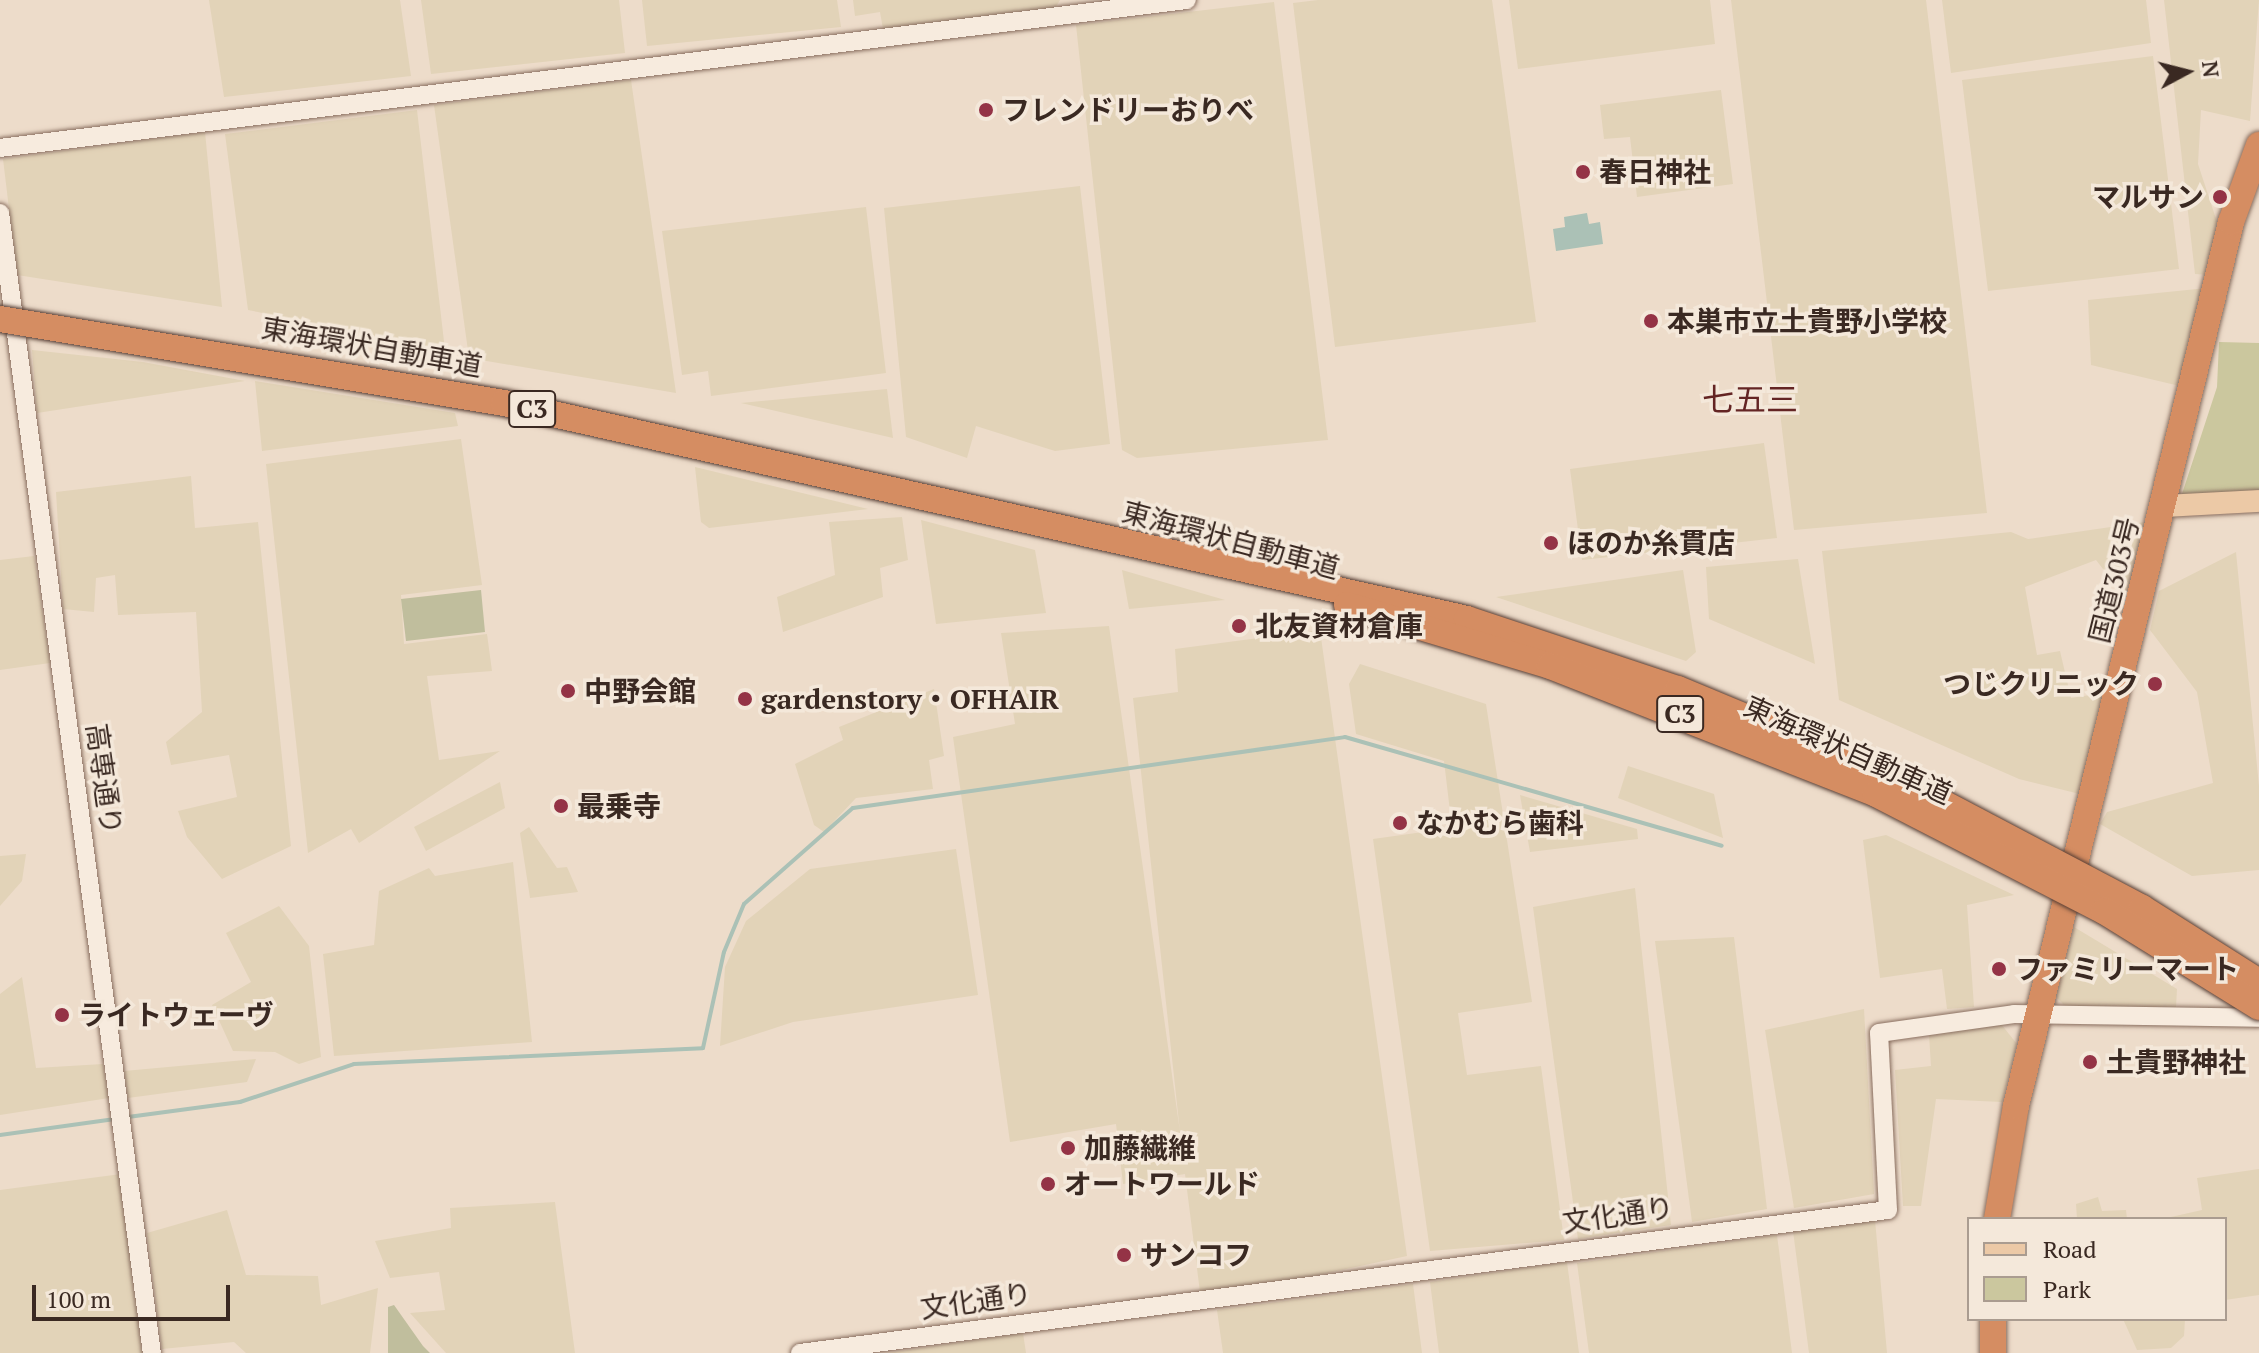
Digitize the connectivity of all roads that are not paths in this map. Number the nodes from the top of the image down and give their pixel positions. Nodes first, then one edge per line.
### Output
1 (1187, 0) edge
2 (2259, 145) edge
3 (0, 148) edge
4 (0, 213) edge
5 (0, 319) edge
6 (2259, 501) edge
7 (2166, 506) junction
8 (1058, 525) junction
9 (2259, 982) edge
10 (2259, 1007) edge
11 (2038, 1016) junction
12 (2259, 1018) edge
13 (1997, 1217) edge
14 (1993, 1321) edge
15 (152, 1353) edge
16 (800, 1353) edge
17 (1993, 1353) edge

1 - 3 street
2 - 7 highway, 国道303号
4 - 15 street, 高専通り
5 - 8 highway, 東海環状自動車道 / C3, bridge
6 - 7 main road
7 - 11 highway, 国道303号
8 - 9 highway, 東海環状自動車道 / C3, bridge
8 - 10 highway, 東海環状自動車道 / C3, bridge
11 - 12 street, 文化通り
11 - 13 highway, 国道303号
11 - 16 street, 文化通り
14 - 17 highway

